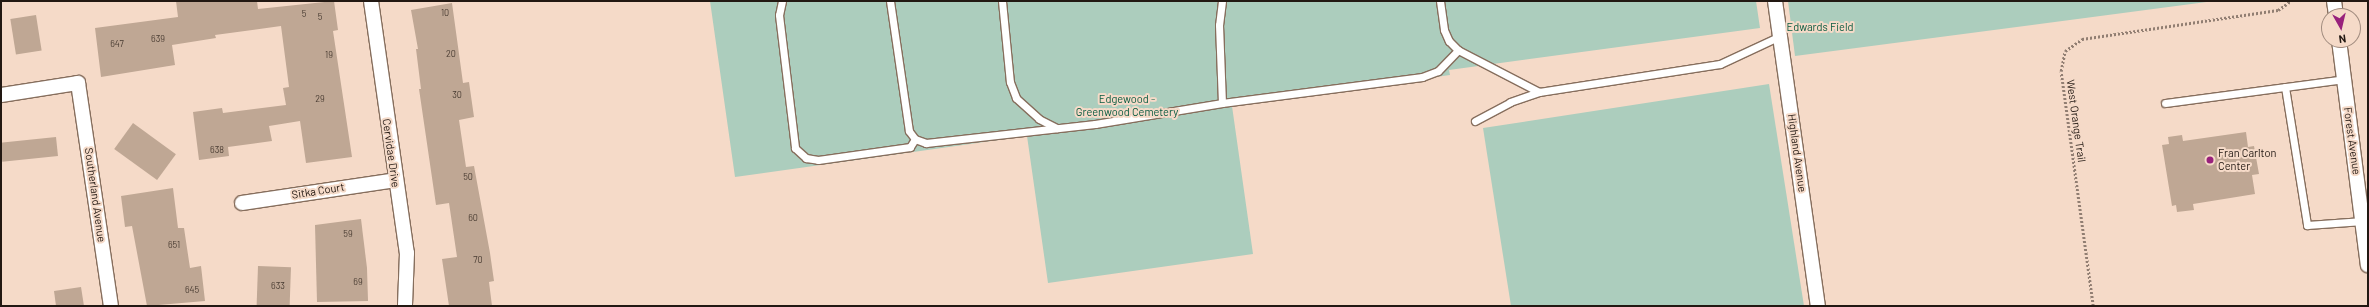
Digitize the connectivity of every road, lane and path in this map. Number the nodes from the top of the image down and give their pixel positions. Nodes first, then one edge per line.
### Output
1 (370, 1) edge
2 (782, 1) edge
3 (890, 1) edge
4 (1002, 1) edge
5 (1222, 1) edge
6 (1440, 1) edge
7 (1775, 1) edge
8 (2291, 1) edge
9 (1780, 36) junction
10 (2340, 48) edge
11 (1458, 50) junction
12 (2344, 79) junction
13 (2285, 87) junction
14 (1539, 92) junction
15 (1, 95) edge
16 (1222, 103) junction
17 (2165, 103) dead end
18 (1475, 121) dead end
19 (1057, 128) junction
20 (915, 139) junction
21 (395, 180) junction
22 (242, 203) dead end
23 (2366, 220) edge
24 (2368, 265) edge
25 (111, 306) edge
26 (405, 306) edge
27 (1818, 306) edge
28 (2093, 306) edge

1 - 21 street, Cervidae Drive
2 - 20 lane
3 - 20 lane
4 - 19 lane
5 - 16 lane
6 - 11 lane
7 - 9 street, Highland Avenue
8 - 28 path, West Orange Trail
9 - 14 lane
9 - 27 street, Highland Avenue
10 - 12 street, Forest Avenue
11 - 14 lane
11 - 16 lane
12 - 13 lane
12 - 23 street, Forest Avenue
13 - 17 lane
13 - 23 lane
14 - 18 lane
15 - 25 street, Southerland Avenue
16 - 19 lane
19 - 20 lane
21 - 22 street, Sitka Court
21 - 26 street, Cervidae Drive
23 - 24 street, Forest Avenue

